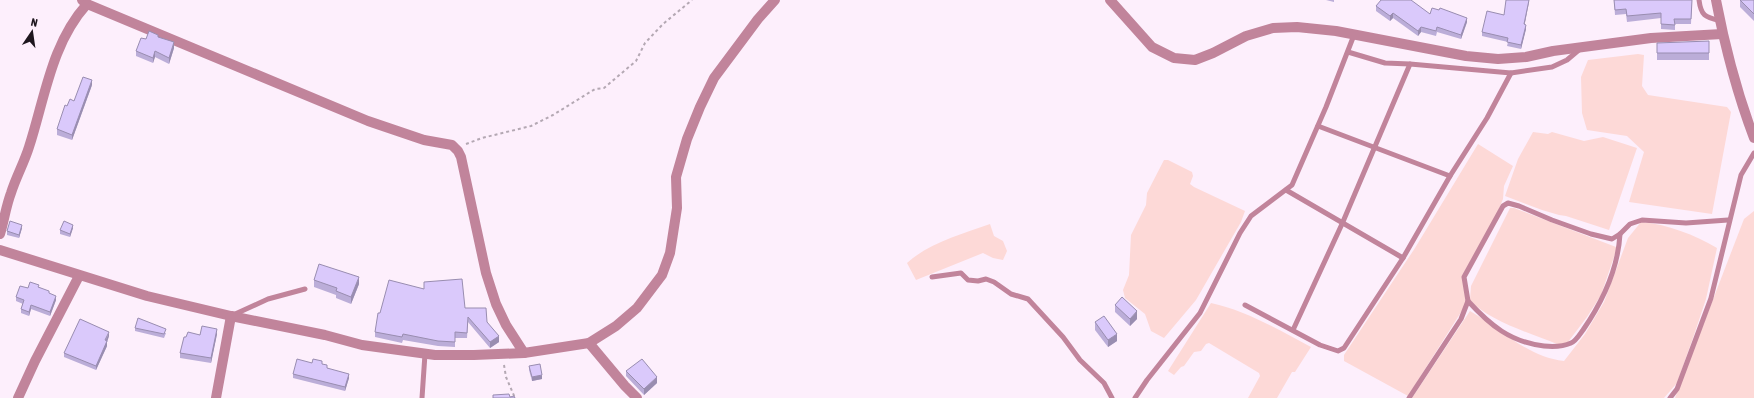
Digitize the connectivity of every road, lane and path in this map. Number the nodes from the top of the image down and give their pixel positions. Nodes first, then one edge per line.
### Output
1 (692, 0) edge
2 (775, 0) edge
3 (1110, 0) edge
4 (1699, 0) edge
5 (1716, 0) edge
6 (84, 2) edge
7 (1720, 21) junction
8 (1722, 34) junction
9 (1354, 35) junction
10 (1581, 48) junction
11 (1348, 52) junction
12 (1410, 64) junction
13 (1511, 73) junction
14 (1318, 126) junction
15 (1754, 138) edge
16 (1374, 147) junction
17 (456, 148) junction
18 (1754, 152) edge
19 (1450, 176) junction
20 (1286, 190) junction
21 (1728, 220) junction
22 (1342, 224) junction
23 (0, 234) edge
24 (1620, 234) junction
25 (0, 250) edge
26 (1402, 258) junction
27 (79, 276) junction
28 (932, 277) dead end
29 (305, 289) dead end
30 (1468, 301) junction
31 (1245, 305) dead end
32 (231, 316) junction
33 (1293, 330) junction
34 (589, 343) junction
35 (524, 353) junction
36 (425, 354) junction
37 (503, 354) junction
38 (18, 398) edge
39 (216, 398) edge
40 (422, 398) edge
41 (514, 398) edge
42 (637, 398) edge
43 (1112, 398) edge
44 (1135, 398) edge
45 (1409, 398) edge
46 (1670, 398) edge

1 - 17 path
2 - 34 street
3 - 9 street
4 - 7 lane
5 - 7 street
6 - 17 street
6 - 23 street
7 - 8 street
8 - 10 street
8 - 15 street
9 - 10 street
9 - 11 lane
10 - 13 lane
11 - 12 lane
11 - 14 lane
12 - 13 lane
12 - 16 lane
13 - 19 lane
14 - 16 lane
14 - 20 lane
16 - 19 lane
16 - 22 lane
17 - 35 street
18 - 21 lane
19 - 26 lane
20 - 22 lane
20 - 44 lane
21 - 24 lane
21 - 46 lane
22 - 26 lane
22 - 33 lane
24 - 30 lane
24 - 30 lane
25 - 27 street
26 - 33 lane
27 - 32 street
27 - 38 street
28 - 43 lane
29 - 32 lane
30 - 45 lane
31 - 33 lane
32 - 36 street
32 - 39 street
34 - 35 street
34 - 42 street
35 - 37 street
36 - 37 street
36 - 40 lane
37 - 41 path

